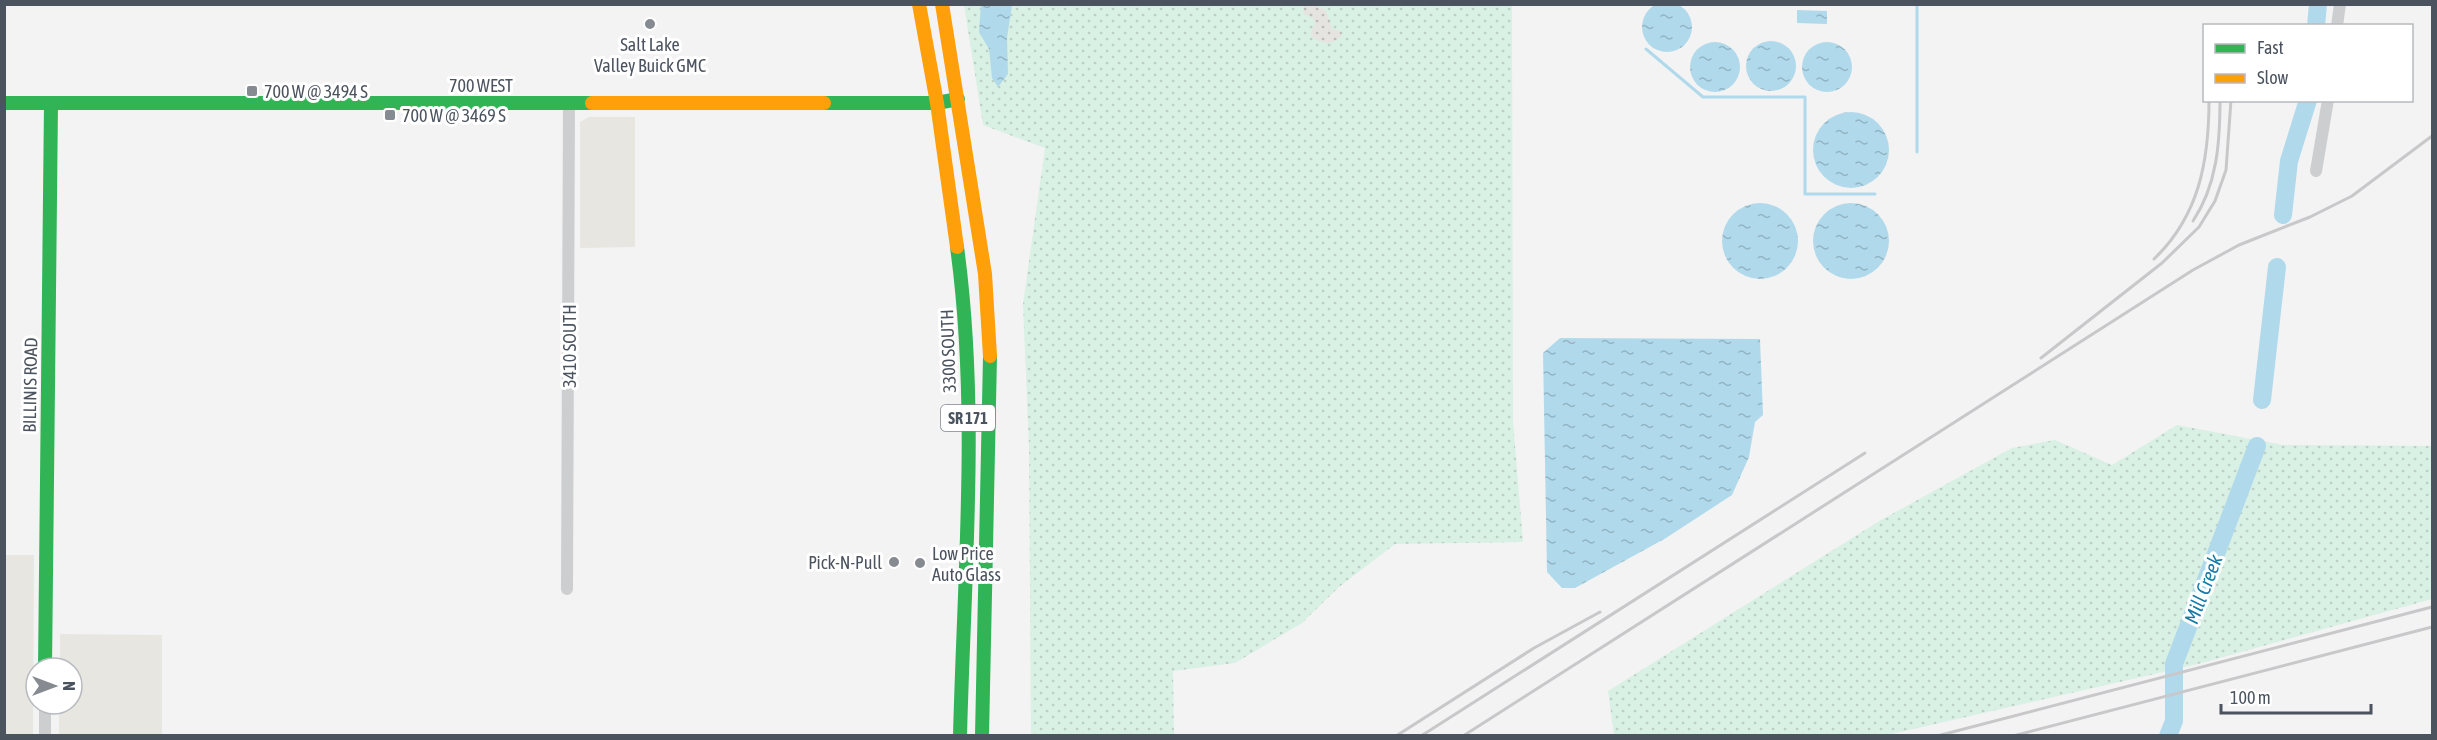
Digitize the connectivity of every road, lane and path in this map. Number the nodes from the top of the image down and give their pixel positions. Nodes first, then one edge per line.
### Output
1 (919, 4) edge
2 (942, 4) edge
3 (2340, 4) edge
4 (2337, 24) edge
5 (958, 99) junction
6 (569, 102) junction
7 (2328, 102) edge
8 (4, 103) edge
9 (51, 103) junction
10 (937, 103) junction
11 (2316, 171) dead end
12 (567, 589) dead end
13 (45, 656) edge
14 (45, 716) edge
15 (45, 735) edge
16 (960, 735) edge
17 (982, 735) edge

1 - 10 street, 3300 SOUTH / SR 171
2 - 5 street, SR 171
3 - 4 street
5 - 10 street, 700 WEST
5 - 17 street, SR 171
6 - 9 street, 700 WEST
6 - 10 street, 700 WEST
6 - 12 street, 3410 SOUTH
7 - 11 street
8 - 9 street, 700 WEST
9 - 13 street, BILLINIS ROAD
10 - 16 street, 3300 SOUTH / SR 171
14 - 15 street

